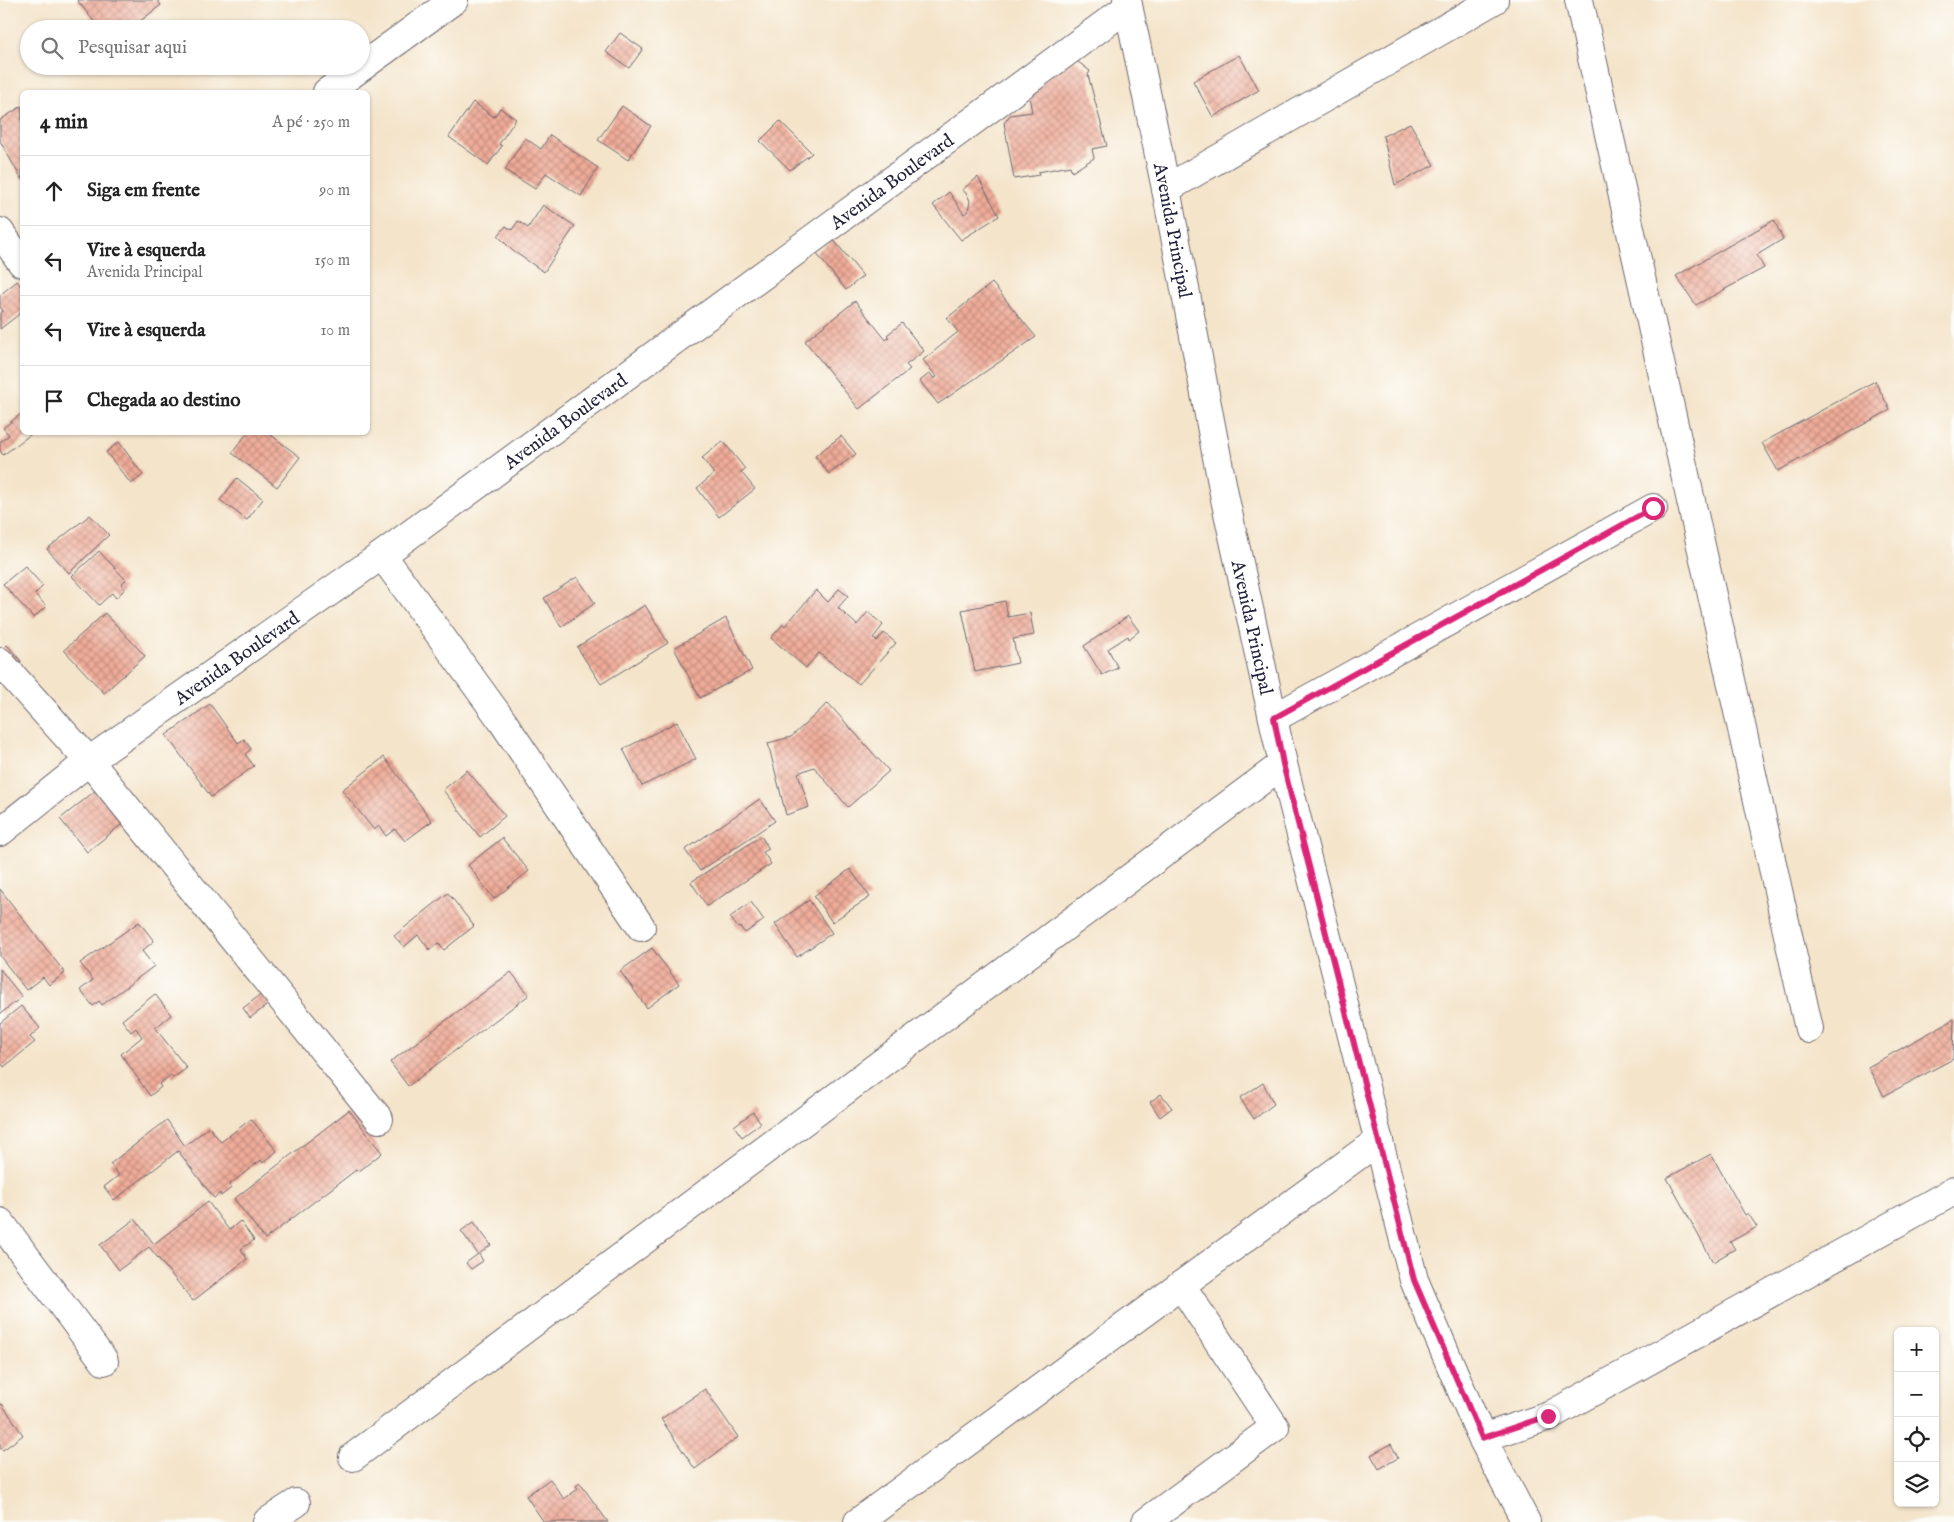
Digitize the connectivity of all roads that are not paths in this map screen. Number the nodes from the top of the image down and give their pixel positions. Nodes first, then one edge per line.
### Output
1 (454, 0) edge
2 (1494, 0) edge
3 (1579, 0) edge
4 (1127, 3) edge
5 (370, 61) edge
6 (350, 75) edge
7 (330, 90) edge
8 (1166, 189) junction
9 (0, 232) edge
10 (20, 260) edge
11 (1653, 508) dead end
12 (382, 555) junction
13 (0, 662) edge
14 (1274, 718) junction
15 (89, 761) junction
16 (1283, 764) junction
17 (0, 832) edge
18 (641, 927) dead end
19 (1809, 1029) dead end
20 (379, 1119) dead end
21 (1379, 1140) junction
22 (1954, 1191) edge
23 (0, 1222) edge
24 (1181, 1285) junction
25 (104, 1361) dead end
26 (1482, 1438) junction
27 (353, 1457) dead end
28 (296, 1503) dead end
29 (267, 1522) edge
30 (858, 1522) edge
31 (1146, 1522) edge
32 (1526, 1522) edge

1 - 5 street
2 - 8 street
3 - 19 street
4 - 8 street, Avenida Principal
4 - 12 street, Avenida Boulevard
6 - 7 street
8 - 14 street, Avenida Principal
9 - 10 street
11 - 14 street
12 - 15 street, Avenida Boulevard
12 - 18 street
13 - 15 street
14 - 16 street, Avenida Principal
15 - 17 street, Avenida Boulevard
15 - 20 street
16 - 21 street, Avenida Principal
16 - 27 street
21 - 24 street
21 - 26 street, Avenida Principal
22 - 26 street
23 - 25 street
24 - 30 street
24 - 31 street
26 - 32 street, Avenida Principal
28 - 29 street

